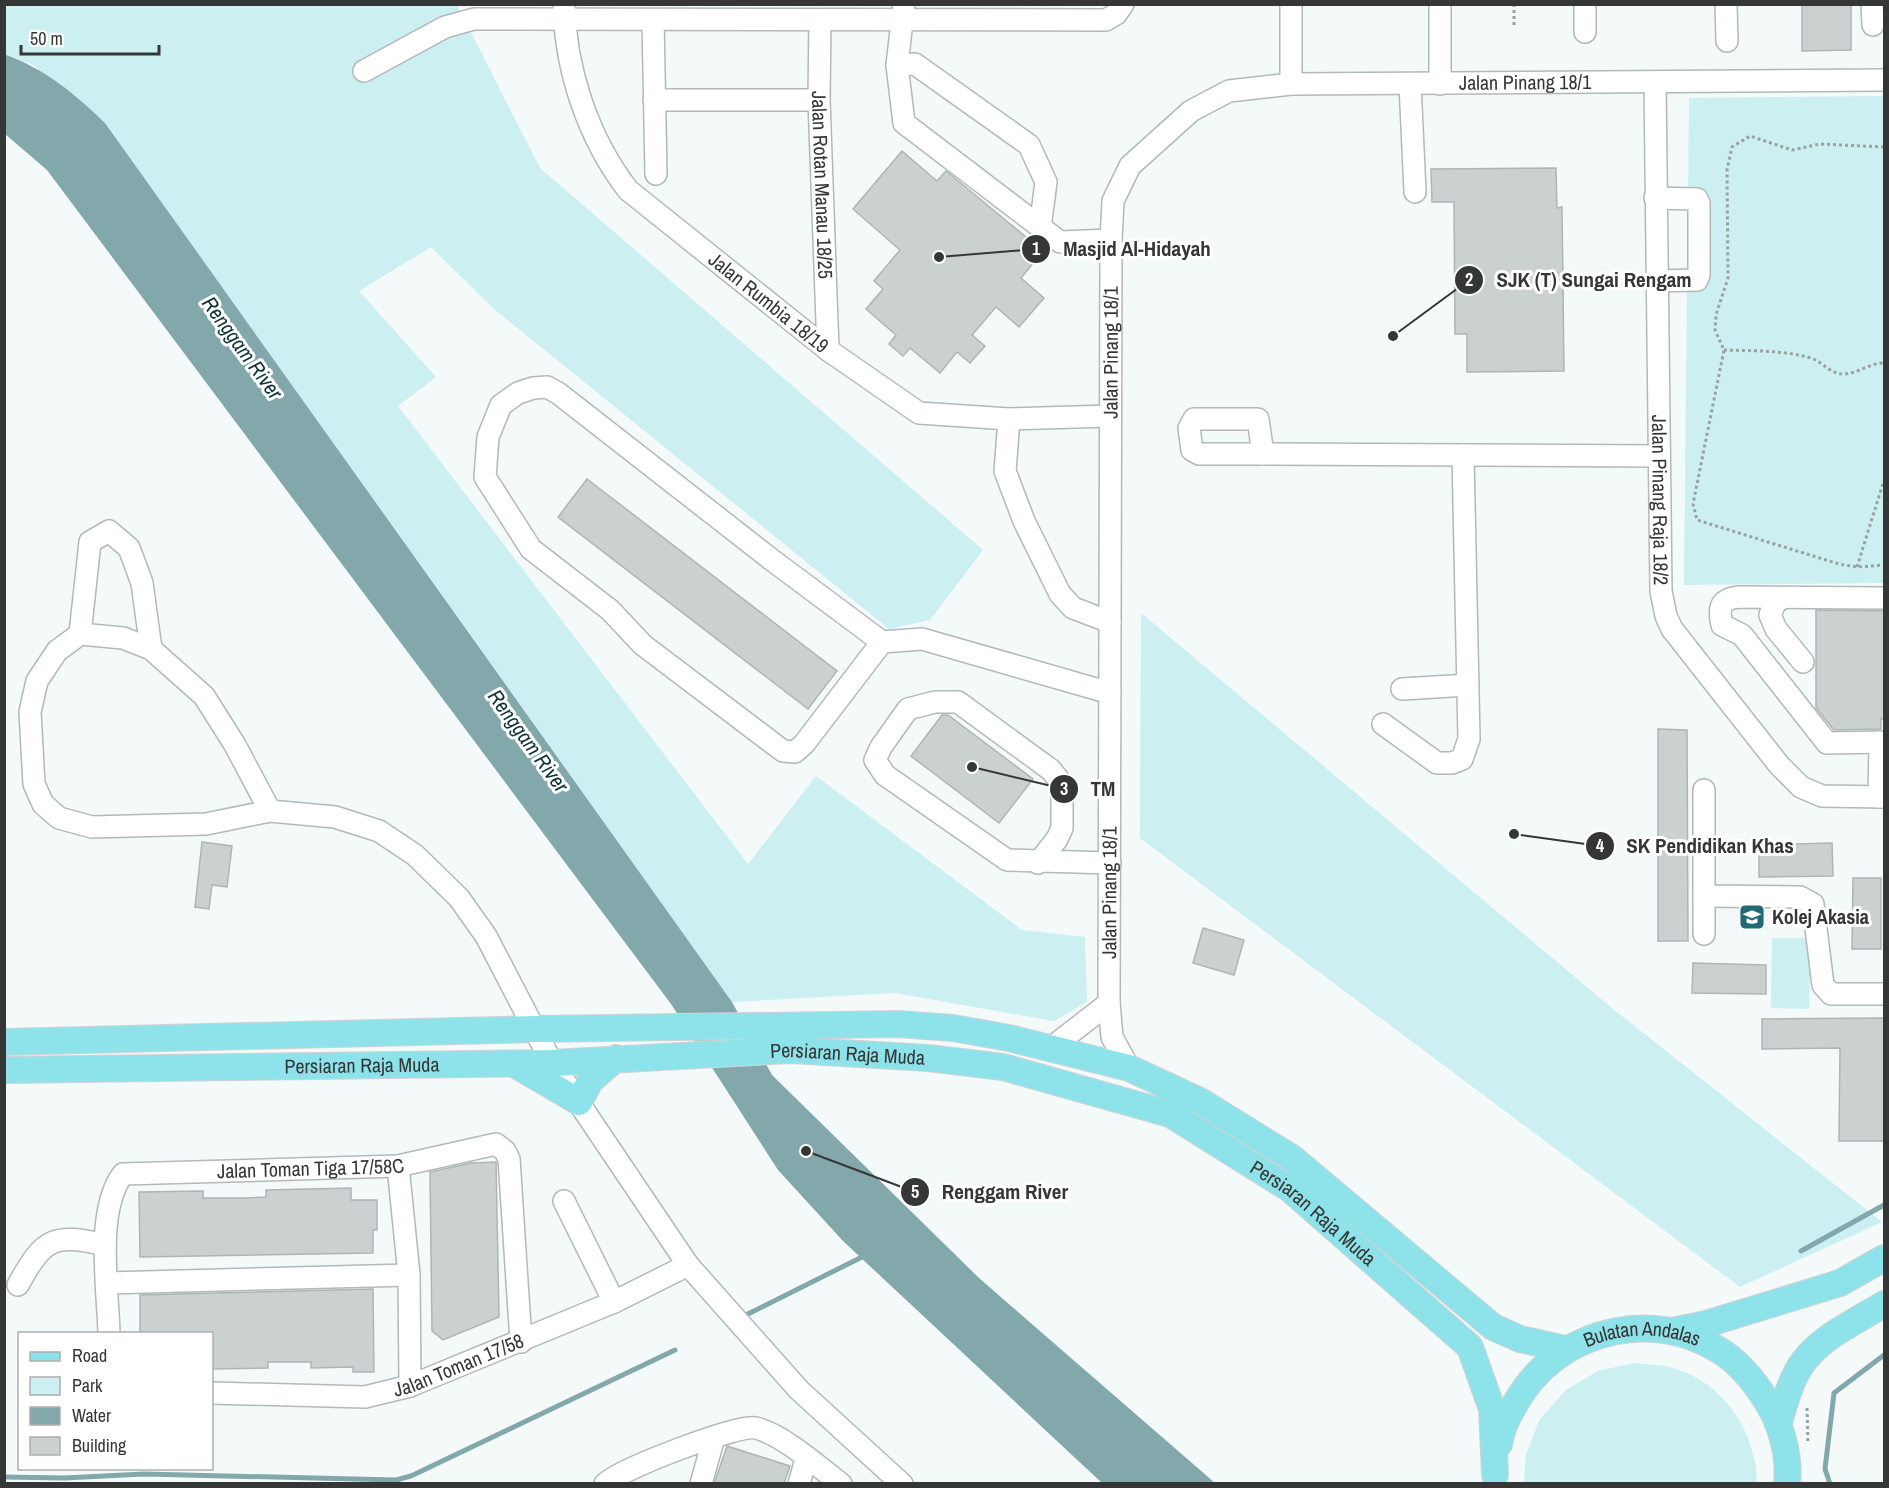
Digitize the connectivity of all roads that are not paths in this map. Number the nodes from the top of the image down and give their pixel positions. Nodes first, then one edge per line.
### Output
1 (1123, 4) edge
2 (1291, 4) edge
3 (1440, 4) edge
4 (1585, 4) edge
5 (1726, 4) edge
6 (564, 12) edge
7 (737, 12) edge
8 (904, 12) edge
9 (1069, 12) edge
10 (652, 20) junction
11 (820, 20) junction
12 (1585, 32) dead end
13 (1726, 41) dead end
14 (897, 65) junction
15 (364, 71) dead end
16 (1884, 80) edge
17 (1655, 82) junction
18 (1291, 84) junction
19 (1410, 84) junction
20 (1440, 84) junction
21 (654, 100) junction
22 (819, 100) junction
23 (656, 174) dead end
24 (1415, 192) dead end
25 (1655, 198) junction
26 (1040, 228) junction
27 (1111, 240) junction
28 (1656, 281) junction
29 (828, 350) junction
30 (1110, 416) junction
31 (1009, 419) junction
32 (1263, 454) dead end
33 (1463, 455) junction
34 (1659, 456) junction
35 (1739, 597) junction
36 (1784, 598) junction
37 (1884, 598) edge
38 (1110, 622) junction
39 (1776, 629) junction
40 (80, 634) junction
41 (882, 642) junction
42 (151, 649) junction
43 (1803, 662) dead end
44 (1468, 685) junction
45 (1402, 689) dead end
46 (1110, 693) junction
47 (1383, 724) dead end
48 (1882, 742) edge
49 (1704, 790) dead end
50 (1882, 797) edge
51 (270, 811) junction
52 (1038, 863) junction
53 (1110, 863) junction
54 (1704, 896) junction
55 (1704, 934) dead end
56 (1884, 994) edge
57 (1110, 1003) junction
58 (536, 1029) junction
59 (4, 1042) edge
60 (1051, 1048) junction
61 (616, 1058) junction
62 (552, 1062) junction
63 (510, 1063) junction
64 (1130, 1068) junction
65 (4, 1070) edge
66 (579, 1102) junction
67 (398, 1166) junction
68 (564, 1201) dead end
69 (105, 1245) junction
70 (1884, 1258) edge
71 (688, 1265) junction
72 (409, 1275) junction
73 (108, 1283) junction
74 (18, 1285) dead end
75 (614, 1302) junction
76 (1884, 1304) edge
77 (1672, 1331) junction
78 (109, 1332) edge
79 (521, 1342) junction
80 (1565, 1350) junction
81 (410, 1386) junction
82 (213, 1393) edge
83 (1779, 1422) junction
84 (714, 1437) junction
85 (807, 1459) junction
86 (1495, 1479) edge
87 (605, 1484) edge
88 (701, 1484) edge
89 (799, 1484) edge
90 (842, 1484) edge
91 (902, 1484) edge
92 (1787, 1484) edge

1 - 9 street
2 - 18 street
3 - 20 street
4 - 12 street
5 - 13 street
6 - 10 street
6 - 15 street
6 - 29 street, Jalan Rumbia 18/19
7 - 10 street
7 - 11 street
8 - 9 street
8 - 11 street
8 - 14 street
10 - 21 street
11 - 22 street, Jalan Rotan Manau 18/25
14 - 26 street
14 - 26 street
16 - 17 street, Jalan Pinang 18/1
17 - 20 street, Jalan Pinang 18/1
17 - 25 street, Jalan Pinang Raja 18/2
18 - 19 street, Jalan Pinang 18/1
18 - 27 street, Jalan Pinang 18/1
19 - 20 street, Jalan Pinang 18/1
19 - 24 street
21 - 22 street
21 - 23 street
22 - 29 street, Jalan Rotan Manau 18/25
25 - 28 street, Jalan Pinang Raja 18/2
25 - 28 street
26 - 27 street
27 - 30 street, Jalan Pinang 18/1
28 - 34 street, Jalan Pinang Raja 18/2
29 - 31 street, Jalan Rumbia 18/19
30 - 31 street, Jalan Rumbia 18/19
30 - 38 street, Jalan Pinang 18/1
31 - 38 street
32 - 33 street
33 - 34 street
33 - 44 street
34 - 50 street, Jalan Pinang Raja 18/2
35 - 36 street
35 - 39 street
35 - 48 street
36 - 37 street
36 - 39 street
38 - 46 street, Jalan Pinang 18/1
39 - 43 street
40 - 42 street
40 - 42 street
40 - 51 street
41 - 41 street
41 - 46 street
42 - 51 street
44 - 45 street
44 - 47 street
46 - 53 street, Jalan Pinang 18/1
48 - 50 street
49 - 54 street
51 - 58 street
52 - 52 street
52 - 53 street
53 - 57 street, Jalan Pinang 18/1
54 - 55 street
54 - 56 street
57 - 60 street
57 - 64 street, Jalan Pinang 18/1
58 - 59 main road, Persiaran Raja Muda
58 - 60 main road, Persiaran Raja Muda
58 - 62 street
60 - 64 main road, Persiaran Raja Muda
61 - 62 main road, Persiaran Raja Muda
61 - 66 main road
61 - 86 main road, Persiaran Raja Muda
62 - 63 main road, Persiaran Raja Muda
62 - 66 street
63 - 65 main road, Persiaran Raja Muda
63 - 66 main road
64 - 80 main road, Persiaran Raja Muda
66 - 71 street
67 - 69 street, Jalan Toman Tiga 17/58C
67 - 72 street
67 - 79 street, Jalan Toman Tiga 17/58C
68 - 75 street
69 - 73 street
69 - 74 street
70 - 77 main road
71 - 75 street, Jalan Toman 17/58
71 - 91 street
72 - 73 street
72 - 81 street
73 - 78 street
75 - 79 street, Jalan Toman 17/58
76 - 83 main road
77 - 80 main road, Bulatan Andalas
77 - 83 main road, Bulatan Andalas
79 - 81 street, Jalan Toman 17/58
80 - 86 main road, Bulatan Andalas
81 - 82 street, Jalan Toman 17/58
83 - 92 main road, Bulatan Andalas
84 - 85 street
84 - 87 street
84 - 88 street
85 - 89 street
85 - 90 street

